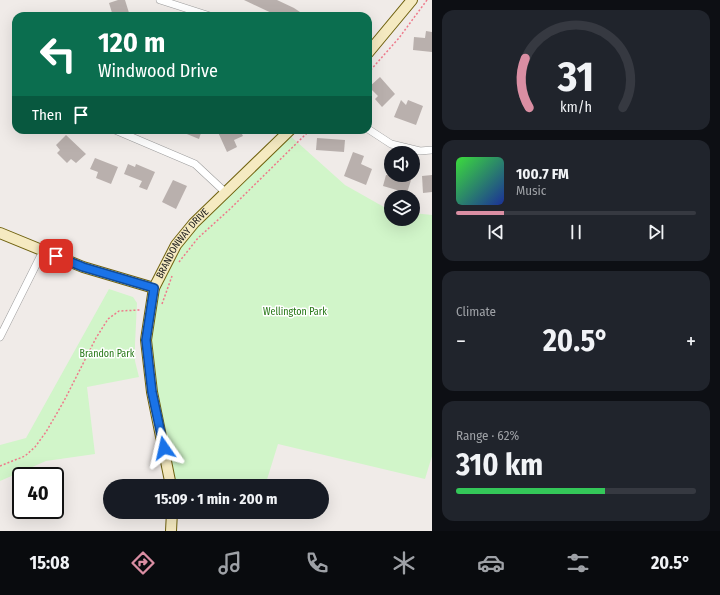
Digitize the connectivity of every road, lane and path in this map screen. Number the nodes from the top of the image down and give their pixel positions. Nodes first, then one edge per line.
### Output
1 (160, 0) edge
2 (412, 0) edge
3 (427, 0) edge
4 (198, 12) edge
5 (372, 48) edge
6 (372, 68) edge
7 (372, 132) edge
8 (124, 134) edge
9 (286, 134) edge
10 (432, 150) edge
11 (226, 192) junction
12 (0, 233) edge
13 (42, 251) junction
14 (154, 288) junction
15 (0, 337) edge
16 (170, 479) edge
17 (172, 519) edge
18 (171, 531) edge

1 - 4 street
2 - 5 street
3 - 6 path
7 - 10 street
8 - 11 street
9 - 11 street, BRANDONWAY DRIVE
11 - 14 street, BRANDONWAY DRIVE
12 - 13 street
13 - 14 street
13 - 15 street
14 - 16 street, BRANDONWAY DRIVE
17 - 18 street

